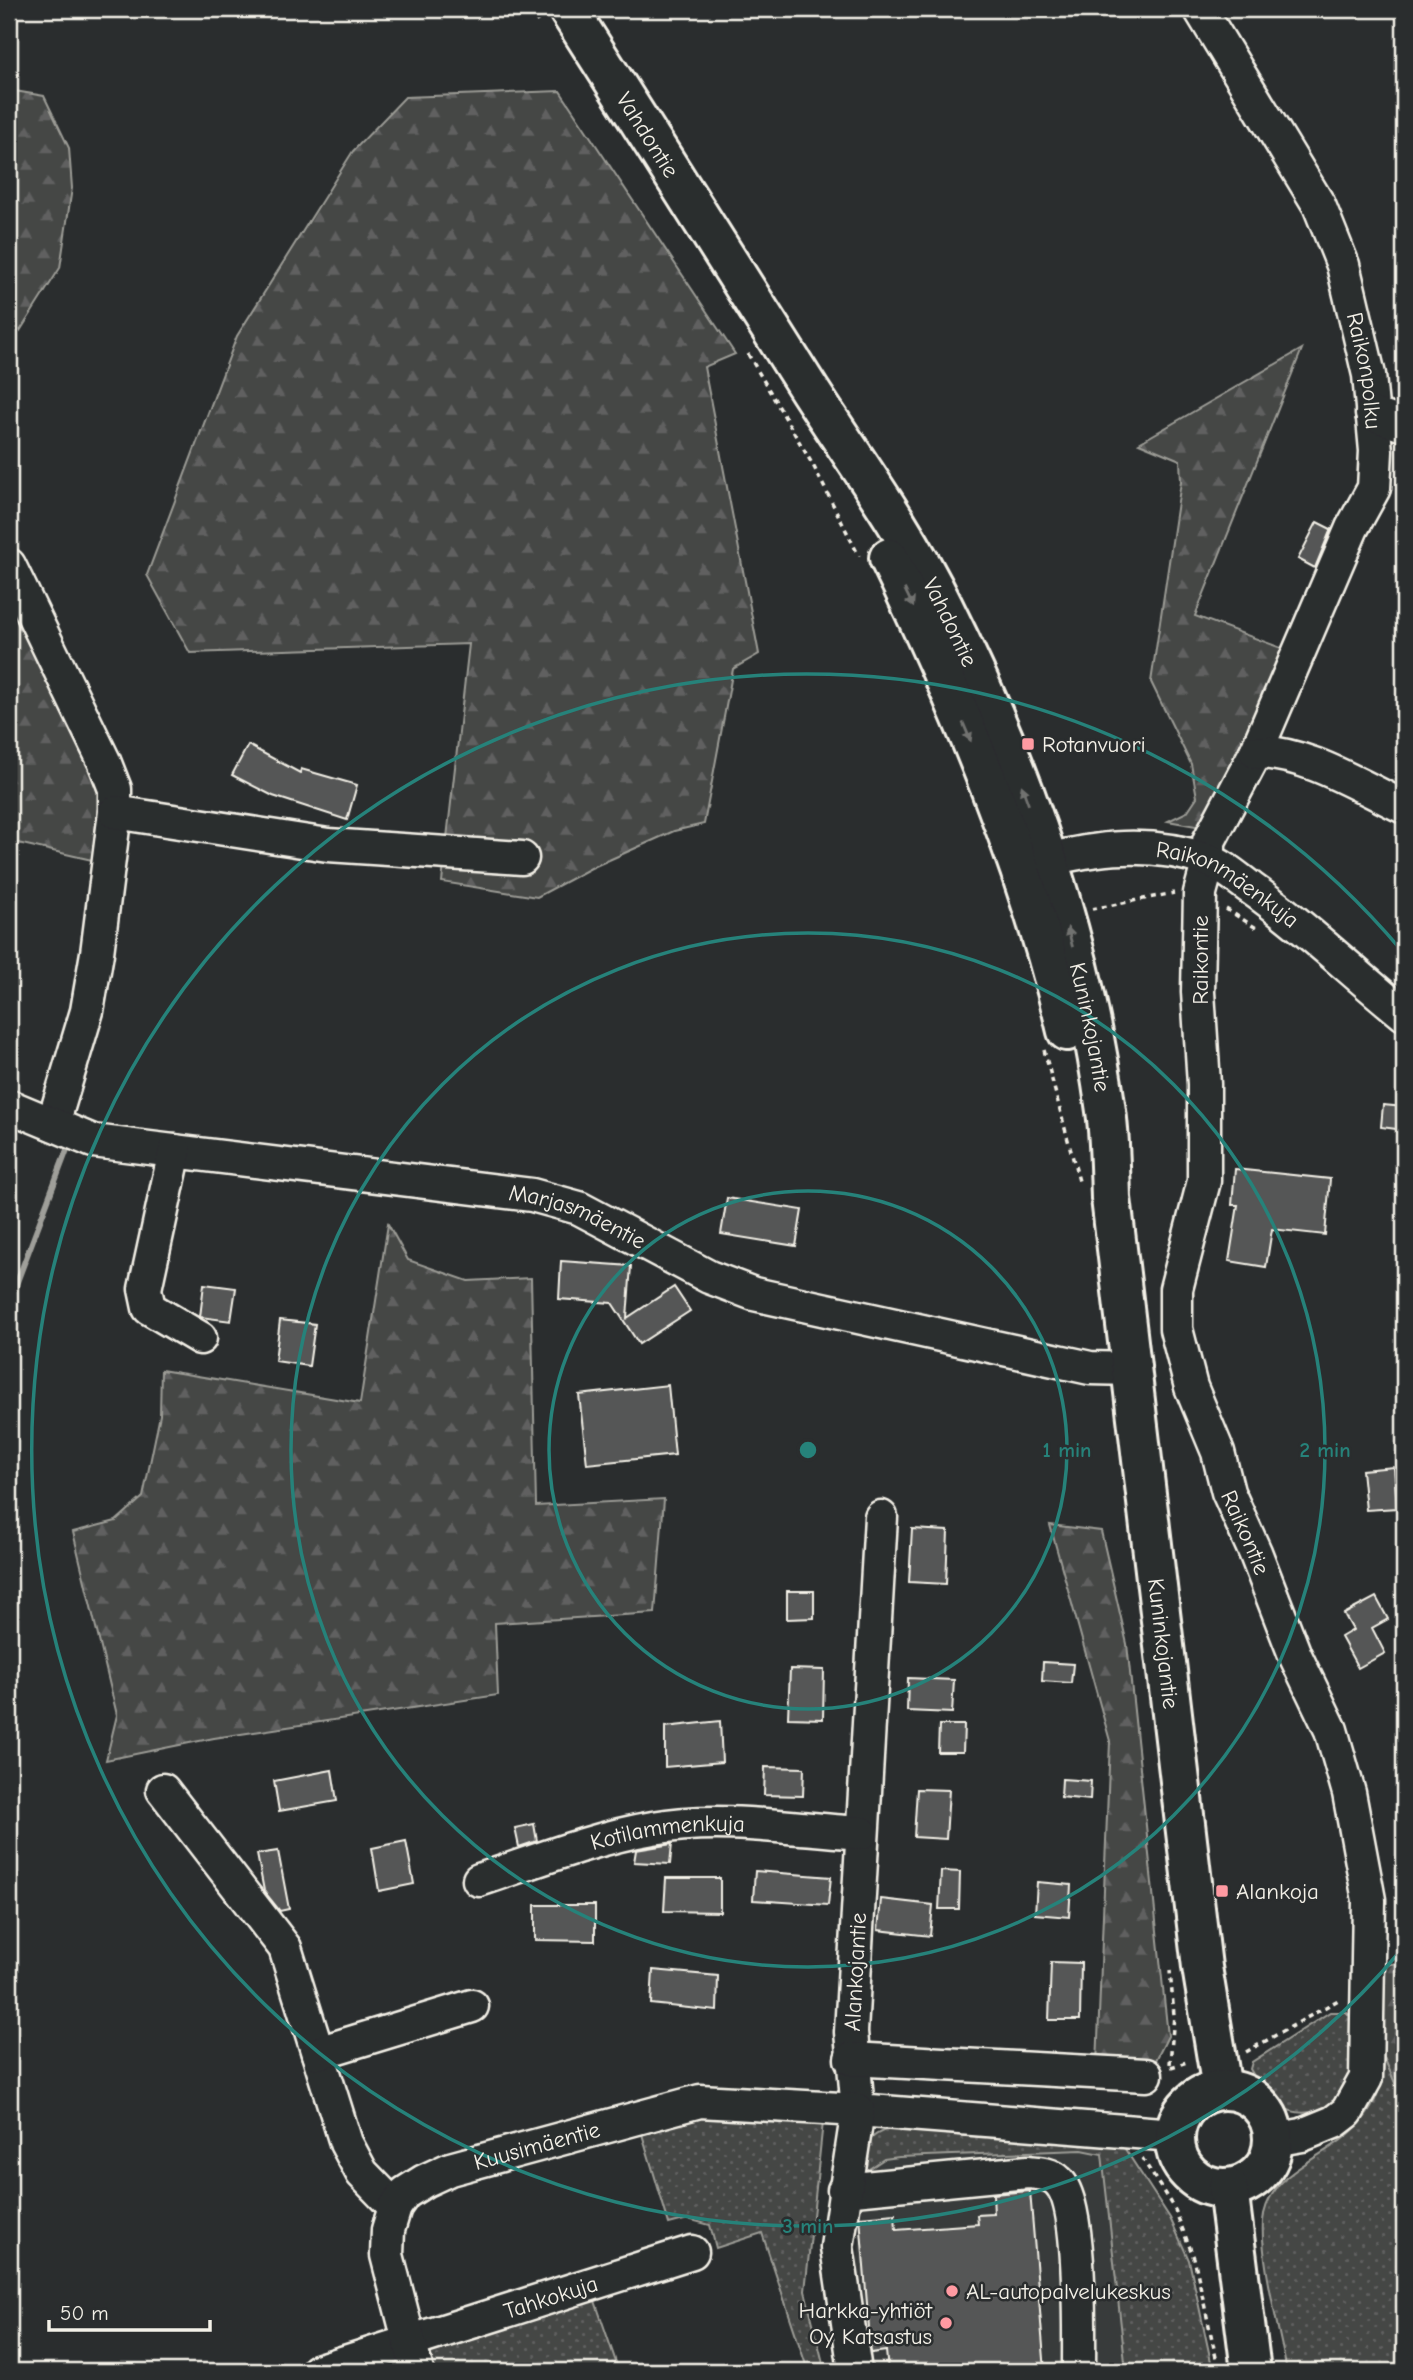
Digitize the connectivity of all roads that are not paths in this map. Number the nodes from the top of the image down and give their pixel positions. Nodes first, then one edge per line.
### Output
1 (1200, 9) edge
2 (556, 20) edge
3 (1373, 414) junction
4 (1404, 425) edge
5 (9, 565) edge
6 (1256, 752) junction
7 (1404, 807) edge
8 (115, 812) junction
9 (522, 858) dead end
10 (1209, 860) junction
11 (1033, 864) junction
12 (1404, 1014) edge
13 (9, 1106) edge
14 (53, 1124) junction
15 (175, 1151) junction
16 (200, 1338) dead end
17 (1134, 1369) junction
18 (881, 1517) dead end
19 (163, 1790) dead end
20 (862, 1833) junction
21 (479, 1880) dead end
22 (472, 2006) dead end
23 (318, 2053) junction
24 (851, 2059) junction
25 (1157, 2071) road end
26 (1222, 2089) junction
27 (858, 2110) junction
28 (1174, 2134) junction
29 (1273, 2140) junction
30 (1228, 2188) junction
31 (845, 2190) junction
32 (395, 2207) junction
33 (692, 2252) dead end
34 (413, 2357) edge
35 (317, 2371) edge
36 (855, 2371) edge
37 (1079, 2371) edge
38 (1251, 2371) edge

1 - 3 street, Raikonpolku
2 - 11 main road, Vahdontie
3 - 4 street
3 - 6 street, Raikonpolku
5 - 8 street
6 - 7 street
6 - 10 street, Raikonpolku
8 - 9 street
8 - 14 street
10 - 11 street, Raikonmäenkuja
10 - 12 street, Raikonmäenkuja
10 - 29 street, Raikontie
11 - 17 main road, Kuninkojantie
13 - 14 street, Marjasmäentie
14 - 15 street, Marjasmäentie
15 - 16 street
15 - 17 street, Marjasmäentie
17 - 26 main road, Kuninkojantie
18 - 20 street, Alankojantie
19 - 23 street
20 - 21 street, Kotilammenkuja
20 - 24 street, Alankojantie
22 - 23 street
23 - 32 street
24 - 25 street
24 - 27 street, Alankojantie
26 - 28 main road
26 - 29 main road
27 - 28 street
27 - 31 street, Alankojantie
27 - 32 street, Kuusimäentie
28 - 30 main road
29 - 30 main road
30 - 38 main road
31 - 36 street, Alankojantie
31 - 37 street
32 - 34 street
33 - 34 street, Tahkokuja
34 - 35 street, Tahkokuja

